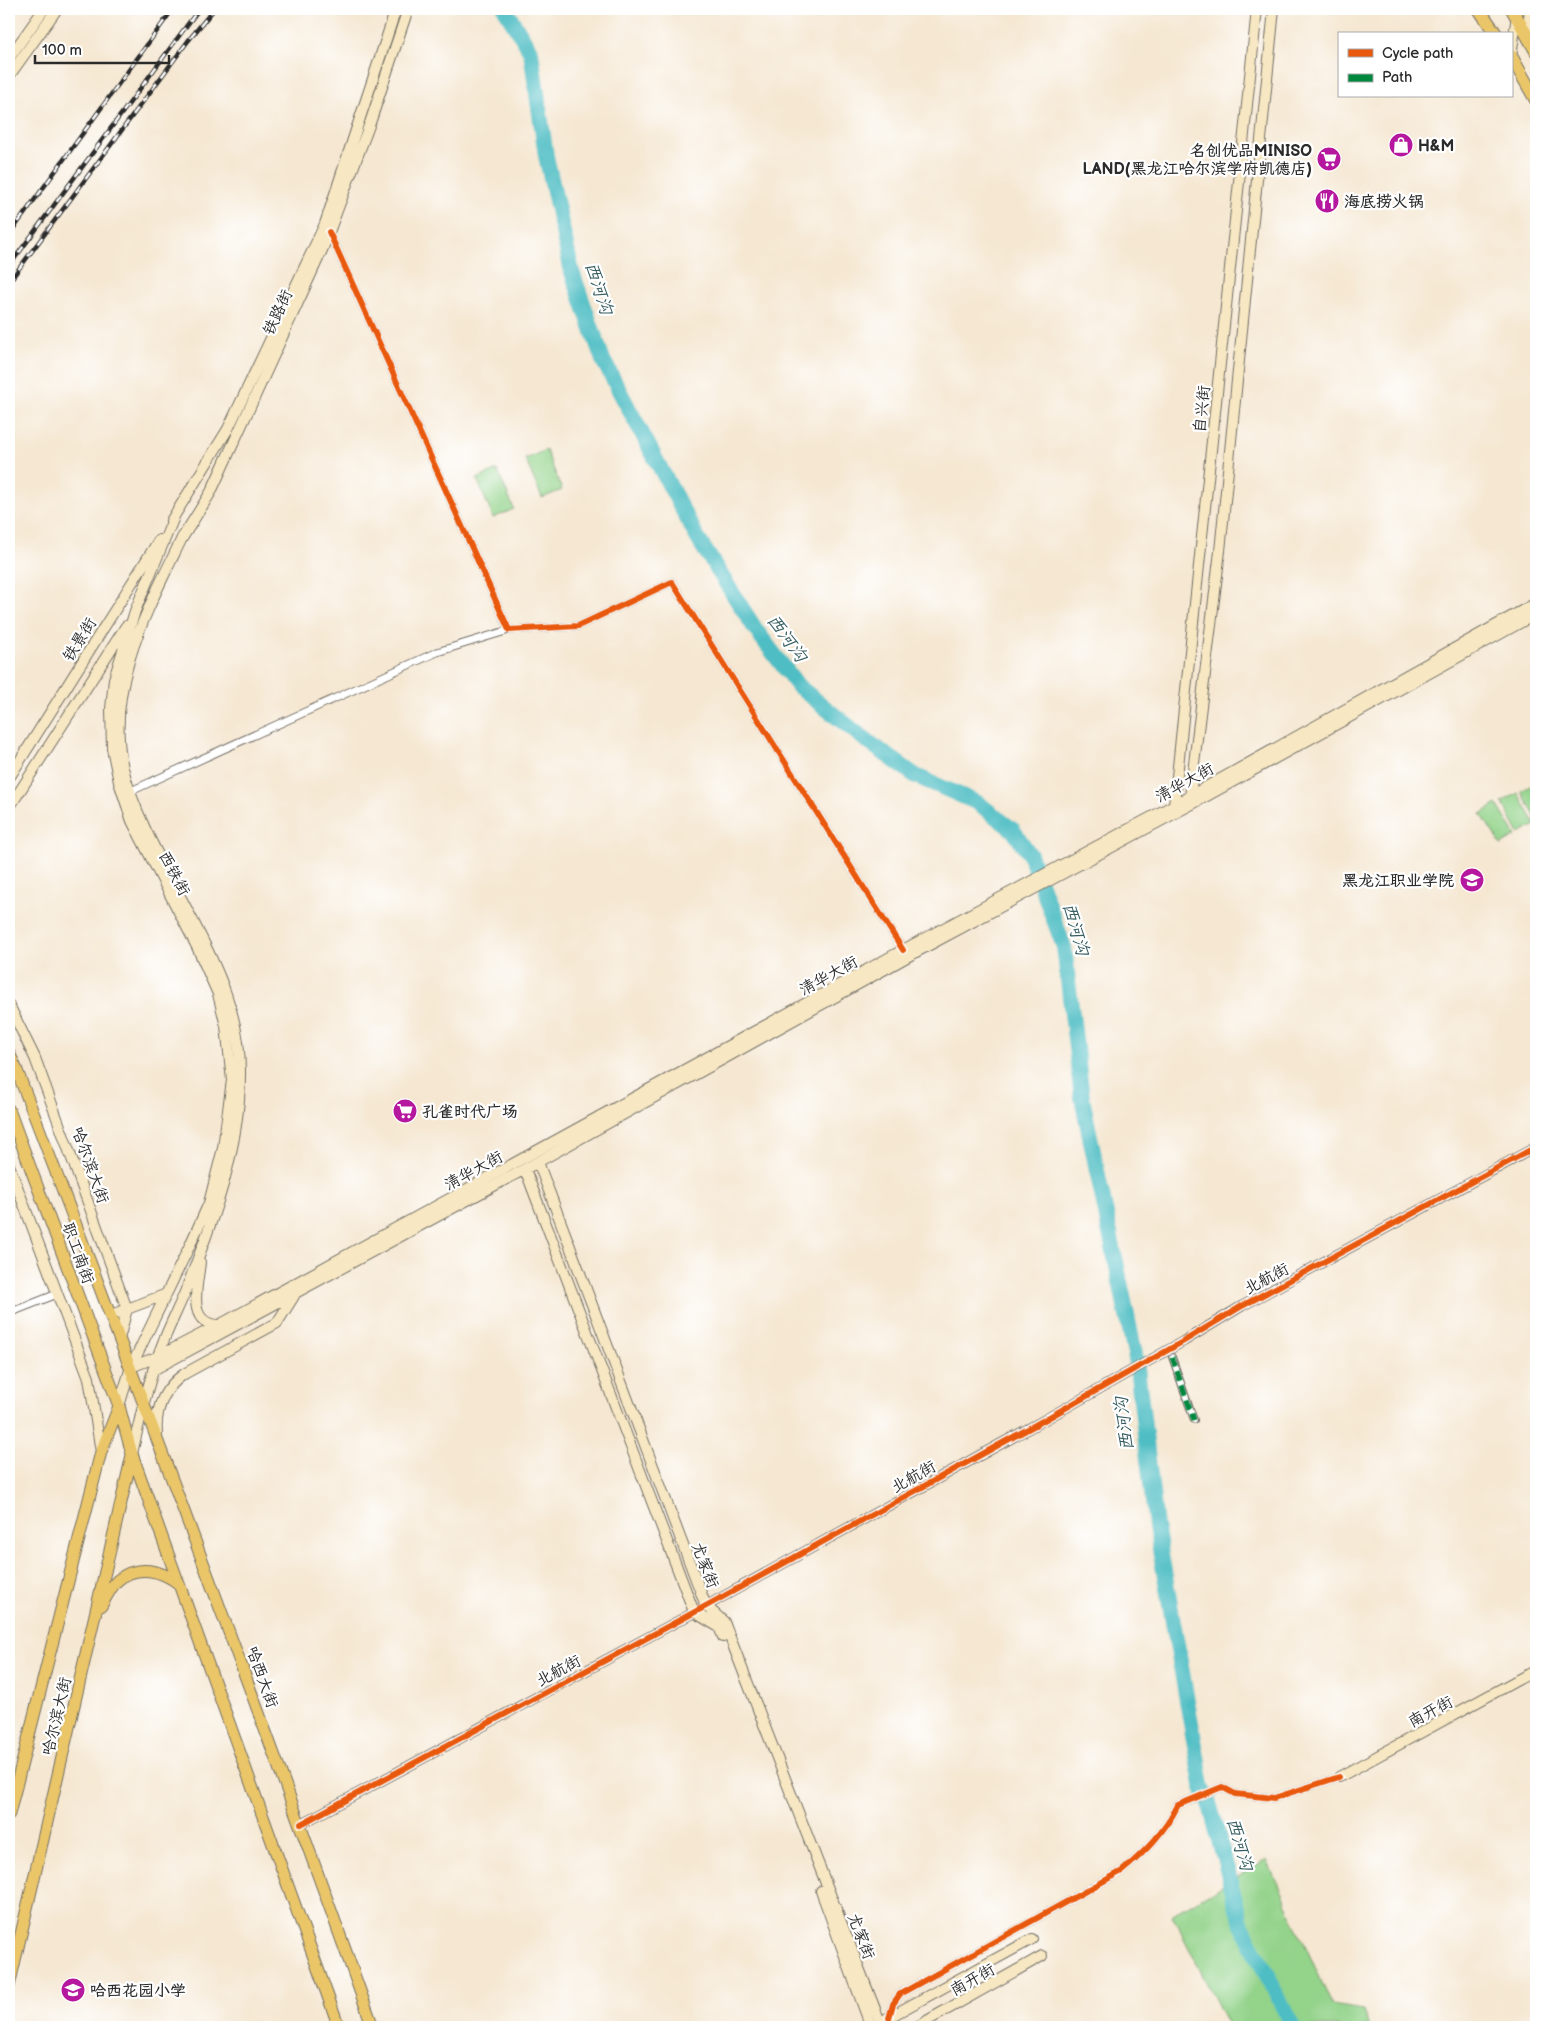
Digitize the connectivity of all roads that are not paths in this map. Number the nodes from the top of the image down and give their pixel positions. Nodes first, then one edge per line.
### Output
1 (44, 9) edge
2 (56, 9) edge
3 (396, 9) edge
4 (408, 9) edge
5 (1257, 9) edge
6 (1274, 9) edge
7 (1479, 9) edge
8 (1530, 9) edge
9 (1515, 11) edge
10 (1495, 32) edge
11 (1527, 34) junction
12 (1512, 45) edge
13 (1536, 51) edge
14 (9, 58) edge
15 (1512, 58) edge
16 (9, 76) edge
17 (1536, 100) edge
18 (329, 232) junction
19 (174, 517) junction
20 (183, 536) junction
21 (1536, 603) edge
22 (135, 611) junction
23 (1536, 614) edge
24 (509, 630) junction
25 (9, 778) edge
26 (131, 791) junction
27 (1192, 799) junction
28 (9, 808) edge
29 (1176, 808) junction
30 (966, 921) junction
31 (903, 950) junction
32 (9, 1005) edge
33 (9, 1053) edge
34 (9, 1110) edge
35 (1536, 1147) edge
36 (538, 1162) junction
37 (9, 1165) edge
38 (525, 1169) junction
39 (203, 1244) junction
40 (297, 1293) junction
41 (58, 1294) junction
42 (164, 1295) junction
43 (128, 1309) junction
44 (9, 1313) edge
45 (111, 1315) junction
46 (221, 1324) junction
47 (119, 1339) junction
48 (157, 1357) junction
49 (1172, 1357) dead end
50 (131, 1367) junction
51 (153, 1370) junction
52 (144, 1402) junction
53 (119, 1406) junction
54 (1194, 1420) dead end
55 (158, 1440) junction
56 (101, 1452) junction
57 (132, 1454) junction
58 (179, 1584) junction
59 (706, 1606) junction
60 (694, 1612) junction
61 (96, 1614) junction
62 (1536, 1670) edge
63 (1339, 1777) joint
64 (9, 1814) edge
65 (301, 1824) junction
66 (1032, 1939) dead end
67 (1042, 1956) dead end
68 (9, 1986) edge
69 (878, 2025) edge
70 (339, 2027) edge
71 (373, 2027) edge
72 (916, 2027) edge

1 - 14 main road
2 - 16 main road
3 - 19 main road, 铁路街
4 - 18 main road, 铁路街
5 - 29 main road, 自兴街
6 - 27 main road, 自兴街
7 - 10 highway
8 - 11 main road
9 - 11 highway
9 - 12 main road
11 - 13 highway
15 - 17 highway
18 - 20 main road, 铁路街
18 - 24 street
19 - 22 main road, 西铁街
19 - 25 main road, 铁景街
20 - 22 main road, 铁路街
20 - 26 main road, 西铁街
21 - 27 main road, 清华大街
22 - 28 main road, 铁景街
22 - 42 main road, 西铁街
23 - 27 main road, 清华大街
24 - 26 street
24 - 31 street
26 - 39 main road, 西铁街
27 - 29 main road, 清华大街
29 - 30 main road, 清华大街
30 - 31 main road, 清华大街
30 - 36 main road, 清华大街
31 - 46 main road, 清华大街
32 - 43 main road, 哈尔滨大街
33 - 45 main road, 职工南街
34 - 53 main road, 职工南街
35 - 59 street, 北航街
36 - 38 main road, 清华大街
36 - 59 main road, 尤家街
37 - 41 main road
38 - 40 main road, 清华大街
38 - 60 main road, 尤家街
39 - 46 main road
39 - 48 main road
40 - 51 main road, 清华大街
40 - 55 main road
41 - 44 street
41 - 56 main road
42 - 43 main road
42 - 50 main road, 西铁街
43 - 45 main road
43 - 47 main road
45 - 47 main road, 职工南街
46 - 48 main road, 清华大街
47 - 50 main road, 哈西大街
48 - 50 main road, 清华大街
48 - 51 main road
49 - 54 street
50 - 52 main road, 哈西大街
50 - 53 main road, 西铁街
51 - 52 main road
52 - 55 main road, 哈西大街
52 - 57 main road
53 - 56 main road, 哈尔滨大街
53 - 57 main road
55 - 65 main road, 哈西大街
56 - 64 main road, 哈尔滨大街
57 - 58 main road
57 - 61 main road, 哈尔滨大街
58 - 61 main road
58 - 70 main road
59 - 60 street, 北航街
59 - 69 main road, 尤家街
60 - 65 street, 北航街
60 - 69 main road, 尤家街
61 - 68 main road, 哈尔滨大街
62 - 63 main road, 南开街
63 - 69 street
65 - 71 main road, 哈西大街
66 - 69 main road, 南开街
67 - 72 main road, 南开街

